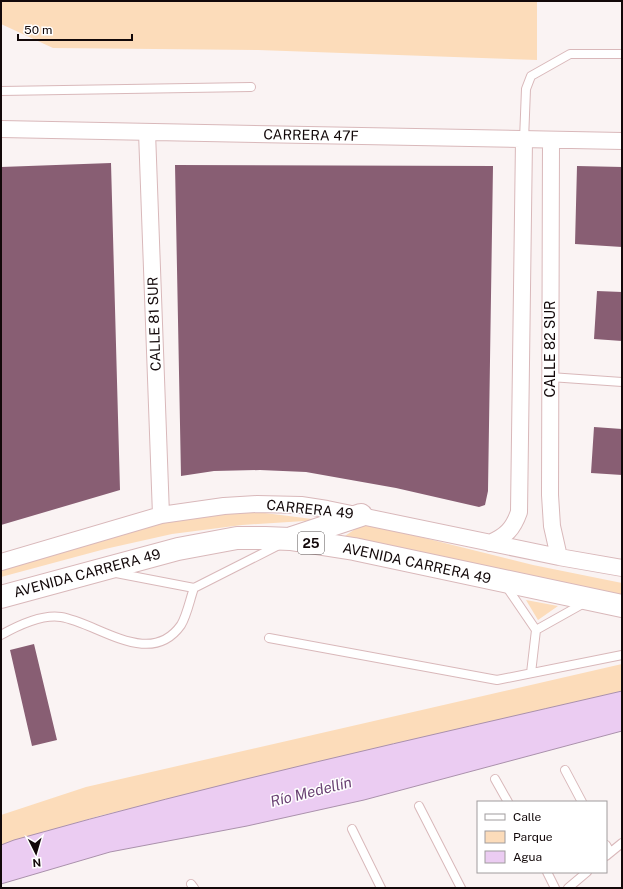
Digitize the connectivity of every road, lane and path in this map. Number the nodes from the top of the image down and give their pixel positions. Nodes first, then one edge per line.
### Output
1 (622, 54) edge
2 (251, 87) dead end
3 (1, 91) edge
4 (1, 129) edge
5 (147, 132) junction
6 (524, 140) junction
7 (551, 140) junction
8 (622, 142) edge
9 (550, 377) junction
10 (622, 382) edge
11 (161, 515) junction
12 (361, 515) junction
13 (290, 539) junction
14 (490, 542) junction
15 (559, 557) junction
16 (1, 562) edge
17 (622, 568) edge
18 (100, 570) junction
19 (503, 581) junction
20 (194, 588) junction
21 (5, 595) edge
22 (590, 600) junction
23 (622, 606) edge
24 (536, 630) junction
25 (1, 635) edge
26 (269, 638) dead end
27 (622, 655) edge
28 (531, 673) junction
29 (565, 770) dead end
30 (495, 779) dead end
31 (507, 801) edge
32 (581, 801) edge
33 (419, 806) dead end
34 (352, 829) dead end
35 (622, 843) edge
36 (607, 851) edge
37 (547, 873) edge
38 (586, 873) edge
39 (381, 888) edge
40 (461, 888) edge
41 (555, 888) edge
42 (568, 888) edge

1 - 6 lane
2 - 3 lane
4 - 5 street, CARRERA 47F
5 - 6 street, CARRERA 47F
5 - 11 street, CALLE 81 SUR
6 - 7 street, CARRERA 47F
6 - 14 street, CALLE 82 SUR
7 - 8 street, CARRERA 47F
7 - 9 street, CALLE 82 SUR
9 - 10 lane
9 - 15 street, CALLE 82 SUR
11 - 12 street, CARRERA 49
11 - 16 street, CARRERA 49
12 - 13 highway
12 - 14 street, CARRERA 49
13 - 18 highway, AVENIDA CARRERA 49 / 25
13 - 19 highway, AVENIDA CARRERA 49 / 25
13 - 20 lane
14 - 15 street, CARRERA 49
15 - 17 street, CARRERA 49
18 - 20 lane
18 - 21 highway, AVENIDA CARRERA 49 / 25
19 - 22 highway, AVENIDA CARRERA 49 / 25
19 - 24 lane
20 - 25 lane
22 - 23 highway, AVENIDA CARRERA 49 / 25
22 - 24 lane
24 - 28 lane
26 - 28 lane
27 - 28 lane
29 - 32 lane
30 - 31 lane
33 - 40 lane
34 - 39 lane
35 - 36 lane
37 - 41 lane
38 - 42 lane

